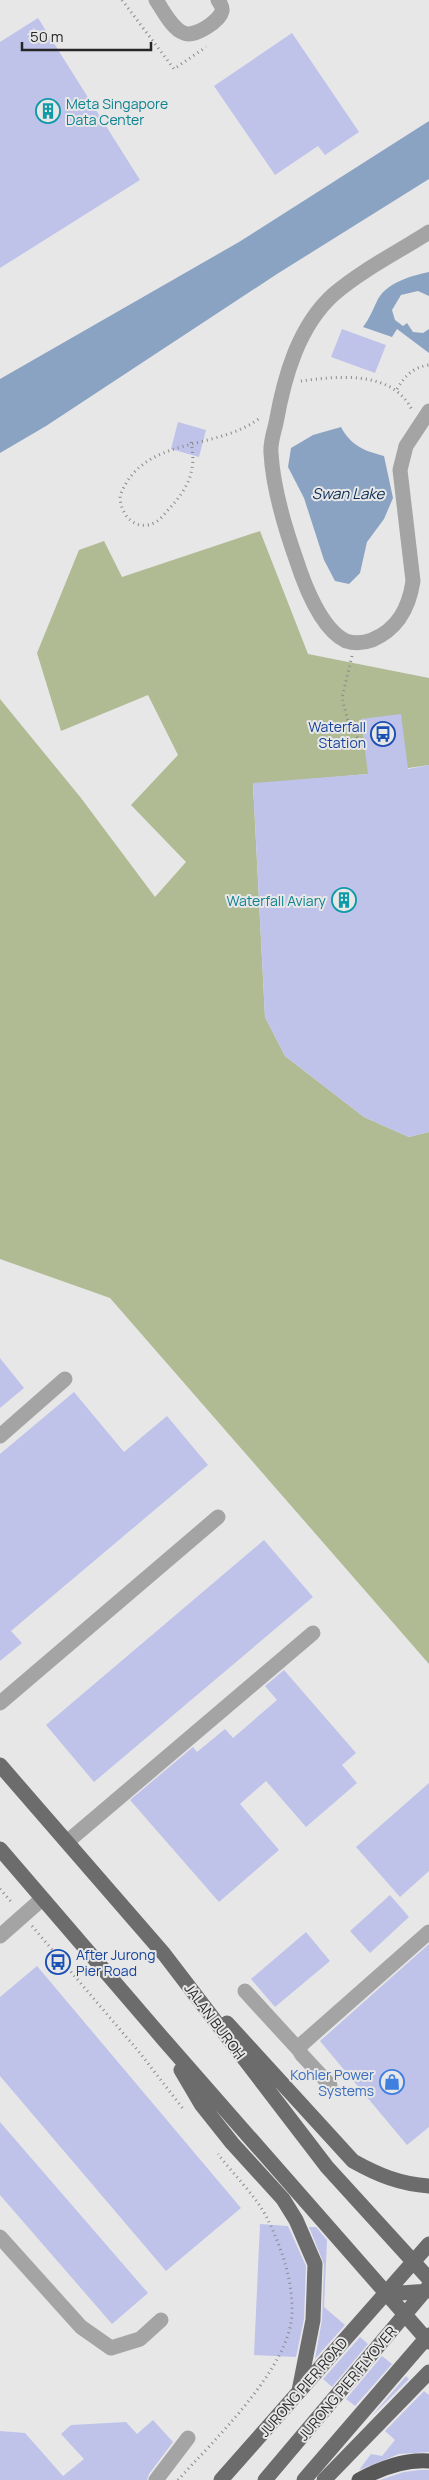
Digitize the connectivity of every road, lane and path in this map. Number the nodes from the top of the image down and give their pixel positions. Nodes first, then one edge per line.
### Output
1 (156, 0) edge
2 (218, 0) edge
3 (429, 232) edge
4 (429, 364) edge
5 (283, 383) junction
6 (396, 389) junction
7 (280, 402) junction
8 (429, 411) edge
9 (419, 424) junction
10 (191, 442) junction
11 (356, 643) junction
12 (365, 748) dead end
13 (65, 1379) dead end
14 (0, 1436) edge
15 (218, 1517) dead end
16 (313, 1633) dead end
17 (2, 1696) edge
18 (0, 1764) edge
19 (67, 1842) junction
20 (0, 1849) edge
21 (0, 1889) edge
22 (42, 1899) junction
23 (23, 1916) junction
24 (429, 1932) edge
25 (0, 1936) edge
26 (164, 1954) junction
27 (245, 1991) dead end
28 (165, 2041) junction
29 (300, 2050) junction
30 (330, 2085) dead end
31 (188, 2115) dead end
32 (212, 2146) dead end
33 (429, 2186) edge
34 (0, 2237) edge
35 (429, 2244) edge
36 (414, 2262) junction
37 (429, 2279) edge
38 (429, 2286) edge
39 (429, 2291) edge
40 (387, 2294) junction
41 (161, 2320) dead end
42 (429, 2335) edge
43 (429, 2342) edge
44 (429, 2372) edge
45 (299, 2391) junction
46 (188, 2438) dead end
47 (429, 2461) edge
48 (156, 2480) edge
49 (178, 2480) edge
50 (220, 2480) edge
51 (265, 2480) edge
52 (304, 2480) edge
53 (324, 2480) edge
54 (359, 2480) edge

1 - 2 street
3 - 5 street
4 - 6 path
5 - 6 path
5 - 7 street
6 - 9 path
7 - 10 path
7 - 11 street
8 - 9 street
9 - 11 street
10 - 10 path
11 - 12 path
13 - 14 street
15 - 17 street
16 - 19 street
18 - 19 main road, JALAN BUROH
19 - 26 main road, JALAN BUROH
20 - 22 main road
21 - 23 path
22 - 23 street
22 - 28 main road
23 - 25 street
23 - 31 path
24 - 29 street
26 - 33 main road
26 - 36 main road, JALAN BUROH
27 - 29 street
28 - 40 main road
28 - 45 main road
29 - 30 street
32 - 49 path
34 - 41 street
35 - 36 main road, JURONG PIER ROAD
36 - 37 main road, JALAN BUROH
36 - 40 main road, JURONG PIER ROAD
38 - 51 main road, JURONG PIER FLYOVER
39 - 40 main road
40 - 43 main road
40 - 45 main road, JURONG PIER ROAD
42 - 52 main road
44 - 53 main road
45 - 50 main road, JURONG PIER ROAD
46 - 48 street
47 - 54 highway

